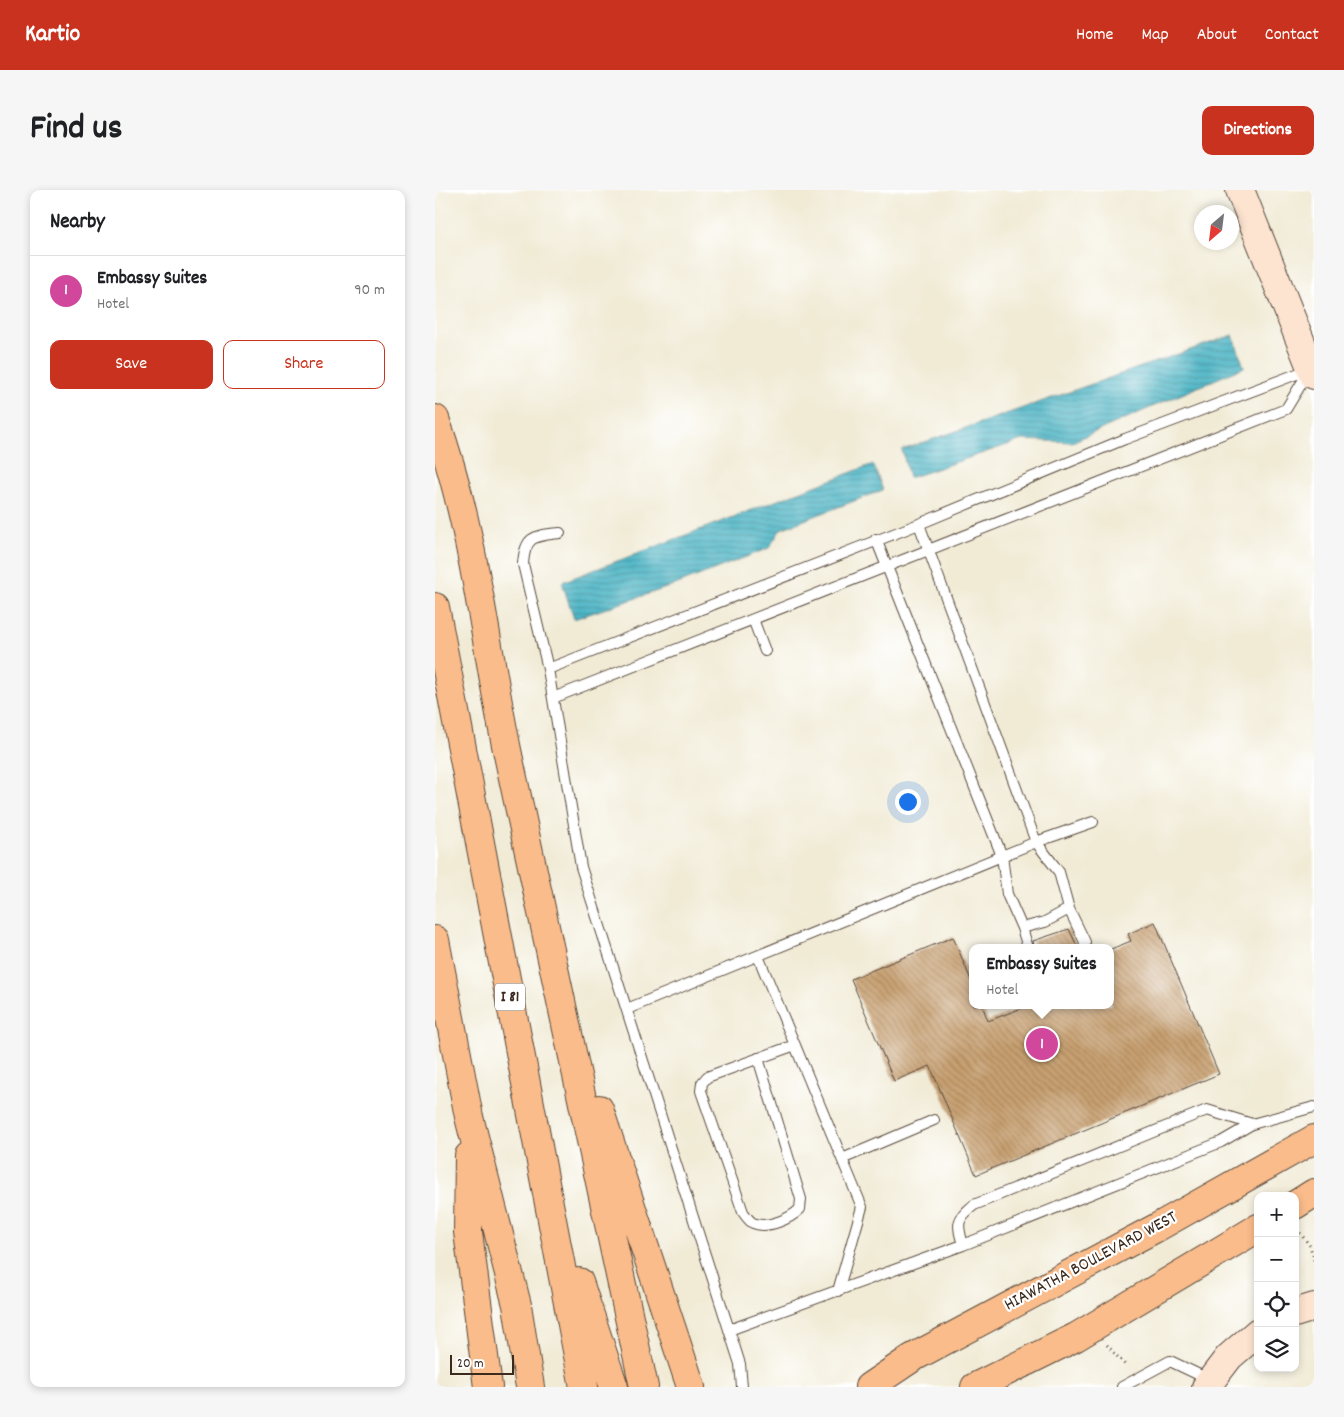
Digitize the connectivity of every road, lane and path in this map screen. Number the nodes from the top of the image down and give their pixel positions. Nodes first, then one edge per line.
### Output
1 (1240, 190) edge
2 (1313, 370) edge
3 (435, 419) edge
4 (919, 524) junction
5 (560, 533) dead end
6 (877, 539) junction
7 (929, 550) junction
8 (887, 566) junction
9 (435, 607) edge
10 (753, 620) junction
11 (765, 651) dead end
12 (548, 669) junction
13 (553, 698) junction
14 (1093, 822) dead end
15 (1036, 842) junction
16 (1002, 856) junction
17 (1069, 909) junction
18 (1023, 928) junction
19 (435, 940) edge
20 (1027, 944) edge
21 (1085, 944) edge
22 (758, 956) junction
23 (555, 972) junction
24 (627, 1010) junction
25 (795, 1045) junction
26 (758, 1058) junction
27 (1314, 1107) edge
28 (469, 1117) junction
29 (934, 1120) dead end
30 (1253, 1124) junction
31 (1314, 1139) edge
32 (842, 1159) junction
33 (1314, 1194) edge
34 (1299, 1213) edge
35 (552, 1216) junction
36 (1299, 1223) edge
37 (1254, 1230) edge
38 (963, 1245) junction
39 (1314, 1260) edge
40 (839, 1290) junction
41 (1314, 1307) edge
42 (1299, 1312) edge
43 (729, 1330) junction
44 (1254, 1335) edge
45 (1105, 1343) dead end
46 (1125, 1365) dead end
47 (1208, 1384) edge
48 (1125, 1386) edge
49 (488, 1387) edge
50 (530, 1387) edge
51 (584, 1387) edge
52 (614, 1387) edge
53 (645, 1387) edge
54 (691, 1387) edge
55 (742, 1387) edge
56 (869, 1387) edge
57 (975, 1387) edge

1 - 2 street
2 - 4 lane
2 - 7 lane
3 - 23 main road
4 - 6 lane
4 - 7 lane
5 - 12 lane
6 - 8 lane
6 - 12 lane
7 - 8 lane
7 - 15 lane
8 - 10 lane
8 - 16 lane
9 - 35 main road, I 81
10 - 11 lane
10 - 13 lane
12 - 13 lane
13 - 24 lane
14 - 15 lane
15 - 16 lane
15 - 17 lane
16 - 18 lane
16 - 22 lane
17 - 18 lane
17 - 21 lane
18 - 20 lane
19 - 28 main road
22 - 24 lane
22 - 25 lane
23 - 53 main road
23 - 54 main road
24 - 43 lane
25 - 26 lane
25 - 32 lane
26 - 26 lane
27 - 30 lane
28 - 49 main road
28 - 50 main road
29 - 32 lane
30 - 38 lane
30 - 38 lane
31 - 56 main road, HIAWATHA BOULEVARD WEST
32 - 40 lane
33 - 34 main road
35 - 51 main road, I 81
35 - 52 main road
36 - 39 path
37 - 57 main road
38 - 40 lane
40 - 43 lane
41 - 42 street
43 - 55 lane
44 - 47 street
45 - 46 path
47 - 48 lane

